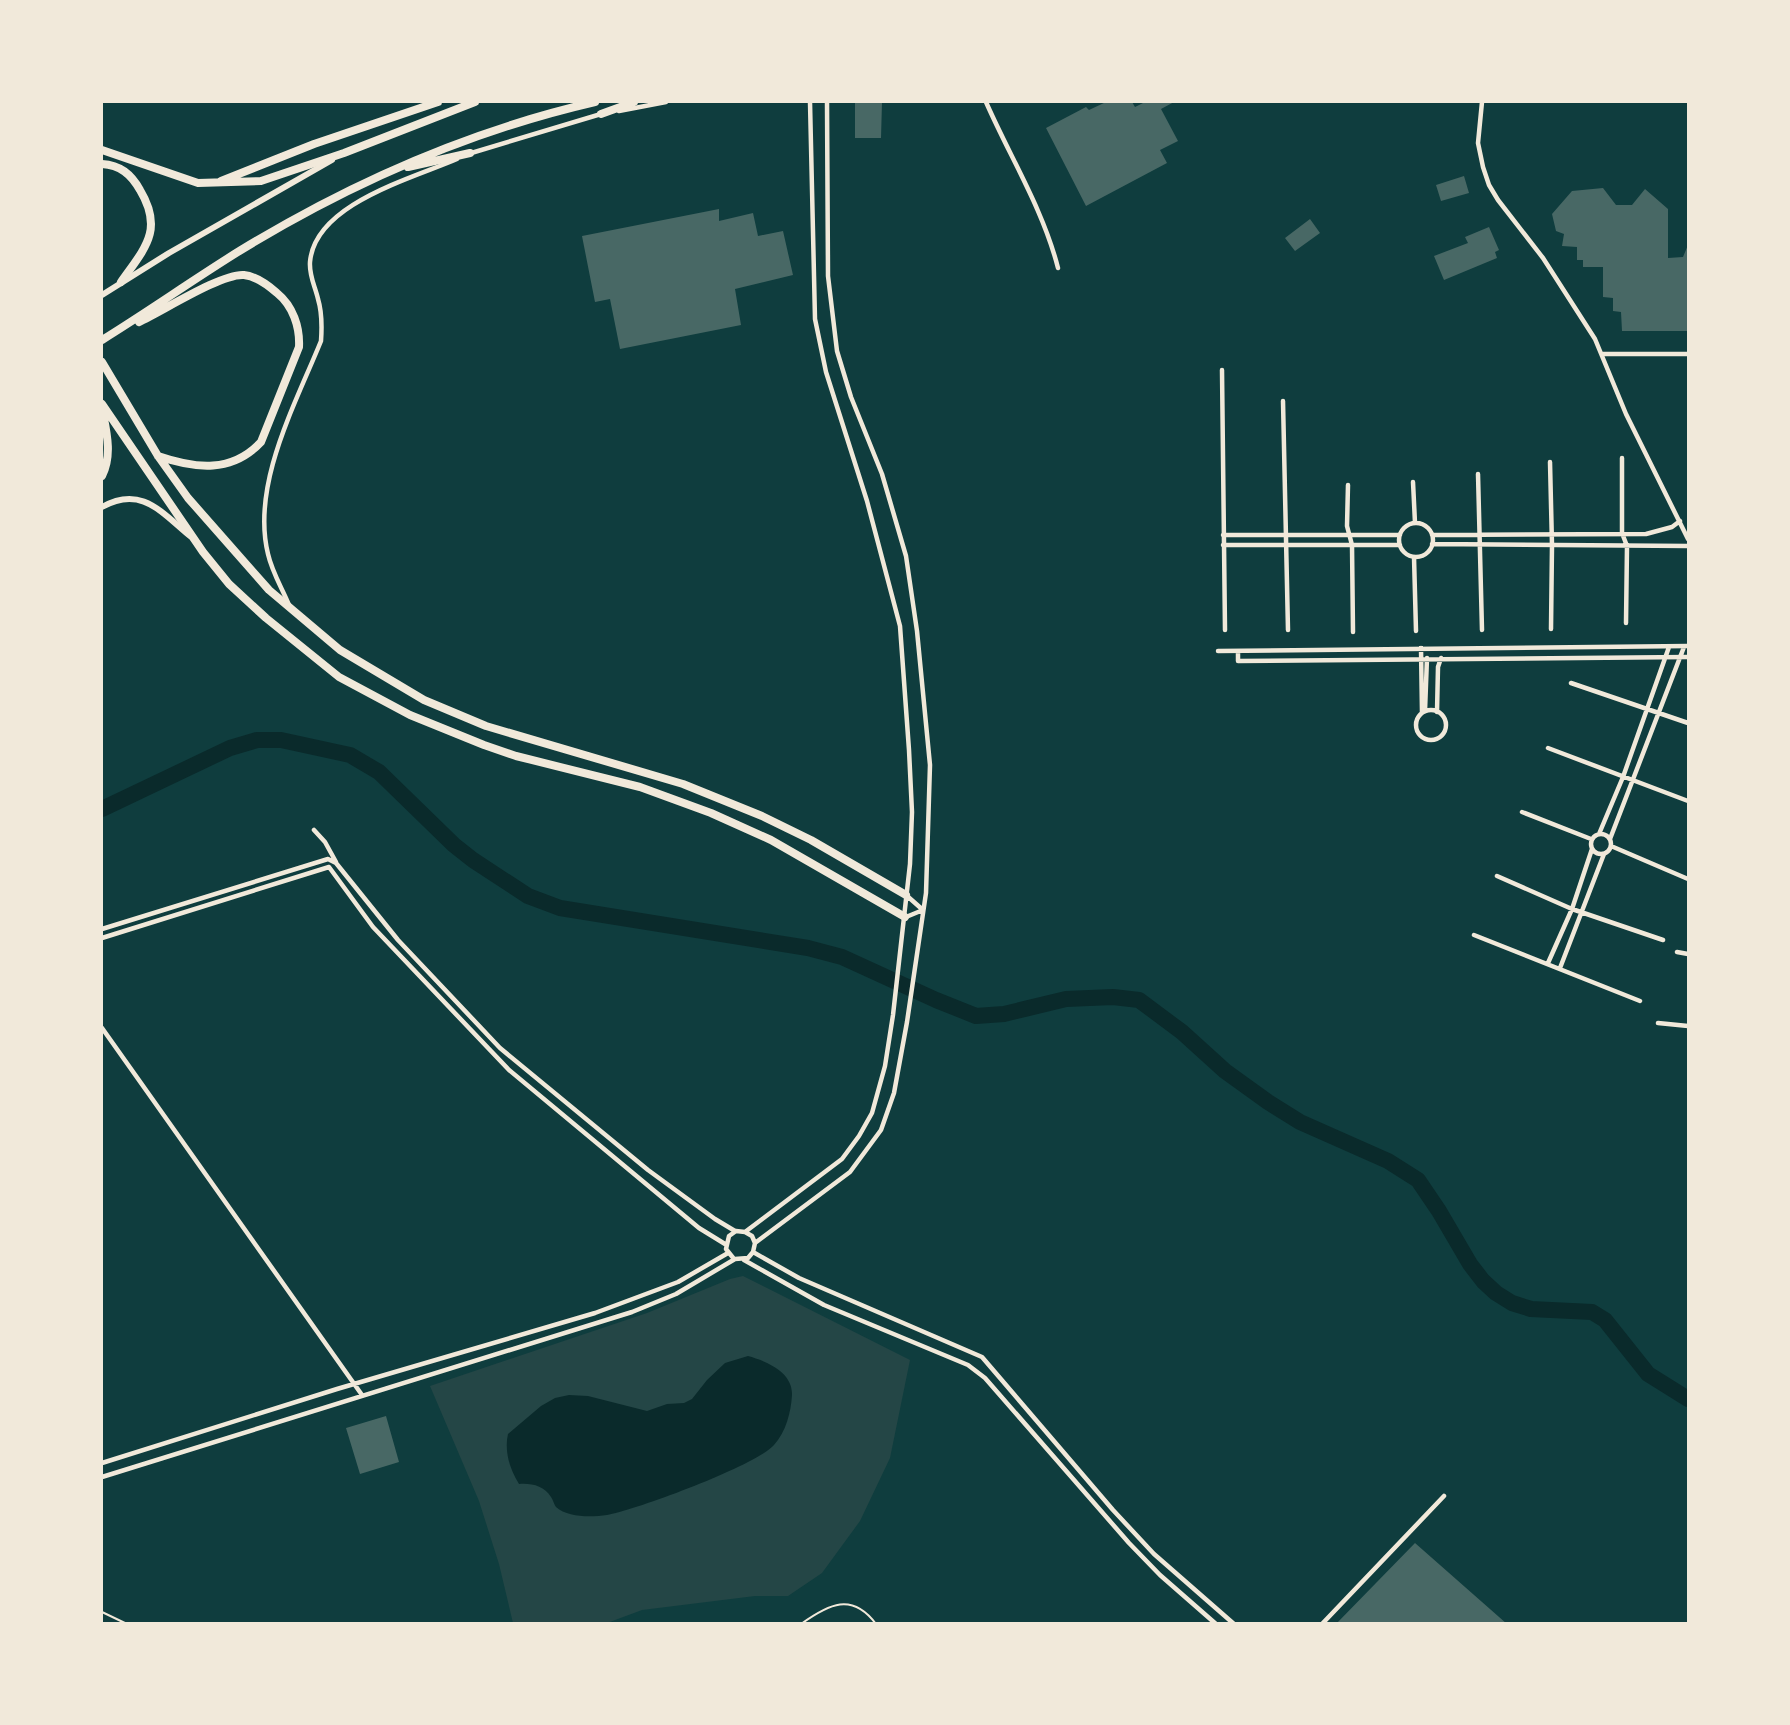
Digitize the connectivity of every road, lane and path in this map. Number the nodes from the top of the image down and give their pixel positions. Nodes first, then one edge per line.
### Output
1 (438, 102) edge
2 (475, 102) edge
3 (595, 102) edge
4 (634, 102) edge
5 (666, 102) edge
6 (810, 102) edge
7 (827, 102) edge
8 (986, 102) edge
9 (1482, 102) edge
10 (601, 114) junction
11 (102, 150) edge
12 (344, 153) junction
13 (470, 153) junction
14 (102, 164) edge
15 (379, 175) junction
16 (214, 184) junction
17 (1058, 268) dead end
18 (121, 282) junction
19 (102, 295) edge
20 (126, 325) junction
21 (102, 340) edge
22 (1602, 354) junction
23 (1689, 354) edge
24 (102, 363) edge
25 (1222, 370) dead end
26 (1283, 401) dead end
27 (102, 406) edge
28 (158, 456) junction
29 (1622, 458) dead end
30 (1550, 462) dead end
31 (1478, 474) dead end
32 (102, 476) edge
33 (1413, 482) dead end
34 (1348, 485) dead end
35 (102, 507) edge
36 (1680, 521) junction
37 (1415, 523) junction
38 (1622, 533) junction
39 (1552, 534) junction
40 (1223, 535) junction
41 (1286, 535) junction
42 (1350, 535) junction
43 (1400, 535) junction
44 (1432, 535) junction
45 (1480, 535) junction
46 (193, 539) junction
47 (1689, 539) edge
48 (1432, 544) junction
49 (1223, 545) junction
50 (1286, 545) junction
51 (1352, 545) junction
52 (1399, 545) junction
53 (1481, 545) junction
54 (1552, 545) junction
55 (1628, 546) junction
56 (1689, 546) edge
57 (1414, 557) junction
58 (291, 609) junction
59 (1626, 623) dead end
60 (1551, 629) dead end
61 (1225, 630) dead end
62 (1288, 630) dead end
63 (1482, 630) dead end
64 (1416, 631) dead end
65 (1353, 632) dead end
66 (1668, 647) junction
67 (1686, 647) edge
68 (1421, 648) junction
69 (1238, 650) junction
70 (1254, 650) junction
71 (1218, 651) dead end
72 (1664, 657) junction
73 (1689, 657) edge
74 (1680, 658) junction
75 (1424, 659) junction
76 (1441, 659) junction
77 (1254, 660) junction
78 (1571, 683) dead end
79 (1648, 709) junction
80 (1424, 712) junction
81 (1437, 712) junction
82 (1658, 712) junction
83 (1689, 723) edge
84 (1548, 748) dead end
85 (1623, 777) junction
86 (1632, 781) junction
87 (1689, 801) edge
88 (1521, 812) dead end
89 (314, 830) dead end
90 (1600, 834) junction
91 (1591, 839) junction
92 (1610, 839) junction
93 (1611, 846) junction
94 (1592, 849) junction
95 (1604, 854) junction
96 (319, 862) junction
97 (336, 863) junction
98 (323, 867) junction
99 (1497, 876) dead end
100 (1688, 878) edge
101 (906, 895) junction
102 (1572, 908) junction
103 (923, 910) junction
104 (1582, 912) junction
105 (905, 917) junction
106 (102, 929) edge
107 (1474, 935) dead end
108 (102, 938) edge
109 (1664, 940) dead end
110 (1677, 952) dead end
111 (1689, 954) edge
112 (1548, 963) junction
113 (1560, 968) junction
114 (1640, 1000) dead end
115 (1658, 1023) dead end
116 (1689, 1026) edge
117 (102, 1028) edge
118 (736, 1231) junction
119 (745, 1232) junction
120 (755, 1243) junction
121 (725, 1244) junction
122 (753, 1252) junction
123 (728, 1254) junction
124 (735, 1259) junction
125 (744, 1260) junction
126 (992, 1367) junction
127 (985, 1378) junction
128 (354, 1384) junction
129 (362, 1395) junction
130 (102, 1463) edge
131 (102, 1476) edge
132 (1090, 1483) junction
133 (1083, 1491) junction
134 (1444, 1496) dead end
135 (1177, 1574) junction
136 (1170, 1583) junction
137 (102, 1612) edge
138 (127, 1623) edge
139 (801, 1623) edge
140 (876, 1623) edge
141 (1216, 1623) edge
142 (1234, 1623) edge
143 (1322, 1623) edge

1 - 16 highway
2 - 12 highway
3 - 15 highway
4 - 10 highway
5 - 10 street
6 - 101 street
7 - 103 street
8 - 17 street
9 - 22 street
10 - 13 street
11 - 16 highway
12 - 16 highway
12 - 18 main road
13 - 15 highway
13 - 58 street
14 - 18 highway
15 - 20 highway
18 - 19 main road
20 - 21 highway
20 - 28 highway
22 - 23 street
22 - 36 street
24 - 28 highway
25 - 40 street
26 - 41 street
27 - 32 highway
27 - 46 highway
28 - 58 highway
29 - 38 street
30 - 39 street
31 - 45 street
33 - 37 street
34 - 42 street
35 - 46 main road
36 - 38 street
36 - 47 street
37 - 43 street
37 - 44 street
38 - 39 street
38 - 55 street
39 - 45 street
39 - 54 street
40 - 41 street
40 - 49 street
41 - 42 street
41 - 50 street
42 - 43 street
42 - 51 street
43 - 52 street
44 - 45 street
44 - 48 street
45 - 53 street
46 - 105 highway
48 - 53 street
48 - 57 street
49 - 50 street
49 - 61 street
50 - 51 street
50 - 62 street
51 - 52 street
51 - 65 street
52 - 57 street
53 - 54 street
53 - 63 street
54 - 55 street
54 - 60 street
55 - 56 street
55 - 59 street
57 - 64 street
58 - 101 highway
66 - 67 street
66 - 68 street
66 - 72 street
67 - 74 street
68 - 70 street
68 - 75 street
69 - 70 street
69 - 71 street
69 - 77 street
70 - 77 street
72 - 74 street
72 - 76 street
72 - 79 street
73 - 74 street
74 - 82 street
75 - 76 street
75 - 77 street
75 - 80 street
76 - 81 street
78 - 79 street
79 - 82 street
79 - 85 street
80 - 81 street
80 - 81 street
82 - 83 street
82 - 86 street
84 - 85 street
85 - 86 street
85 - 90 street
86 - 87 street
86 - 92 street
88 - 91 street
89 - 97 street
90 - 91 street
90 - 92 street
91 - 94 street
92 - 93 street
93 - 95 street
93 - 100 street
94 - 95 street
94 - 102 street
95 - 104 street
96 - 97 street
96 - 98 street
96 - 106 street
97 - 118 street
98 - 108 street
98 - 121 street
99 - 102 street
101 - 103 street
101 - 105 street
102 - 104 street
102 - 112 street
103 - 105 street
103 - 120 street
104 - 109 street
104 - 113 street
105 - 119 street
107 - 112 street
110 - 111 street
112 - 113 street
113 - 114 street
115 - 116 street
117 - 128 street
118 - 119 street
118 - 121 street
119 - 120 street
120 - 122 street
121 - 123 street
122 - 125 street
122 - 126 street
123 - 124 street
123 - 128 street
124 - 125 street
124 - 129 street
125 - 127 street
126 - 127 street
126 - 132 street
127 - 133 street
128 - 129 street
128 - 130 street
129 - 131 street
132 - 133 street
132 - 135 street
133 - 136 street
134 - 143 street
135 - 136 street
135 - 142 street
136 - 141 street
137 - 138 path
139 - 140 path

